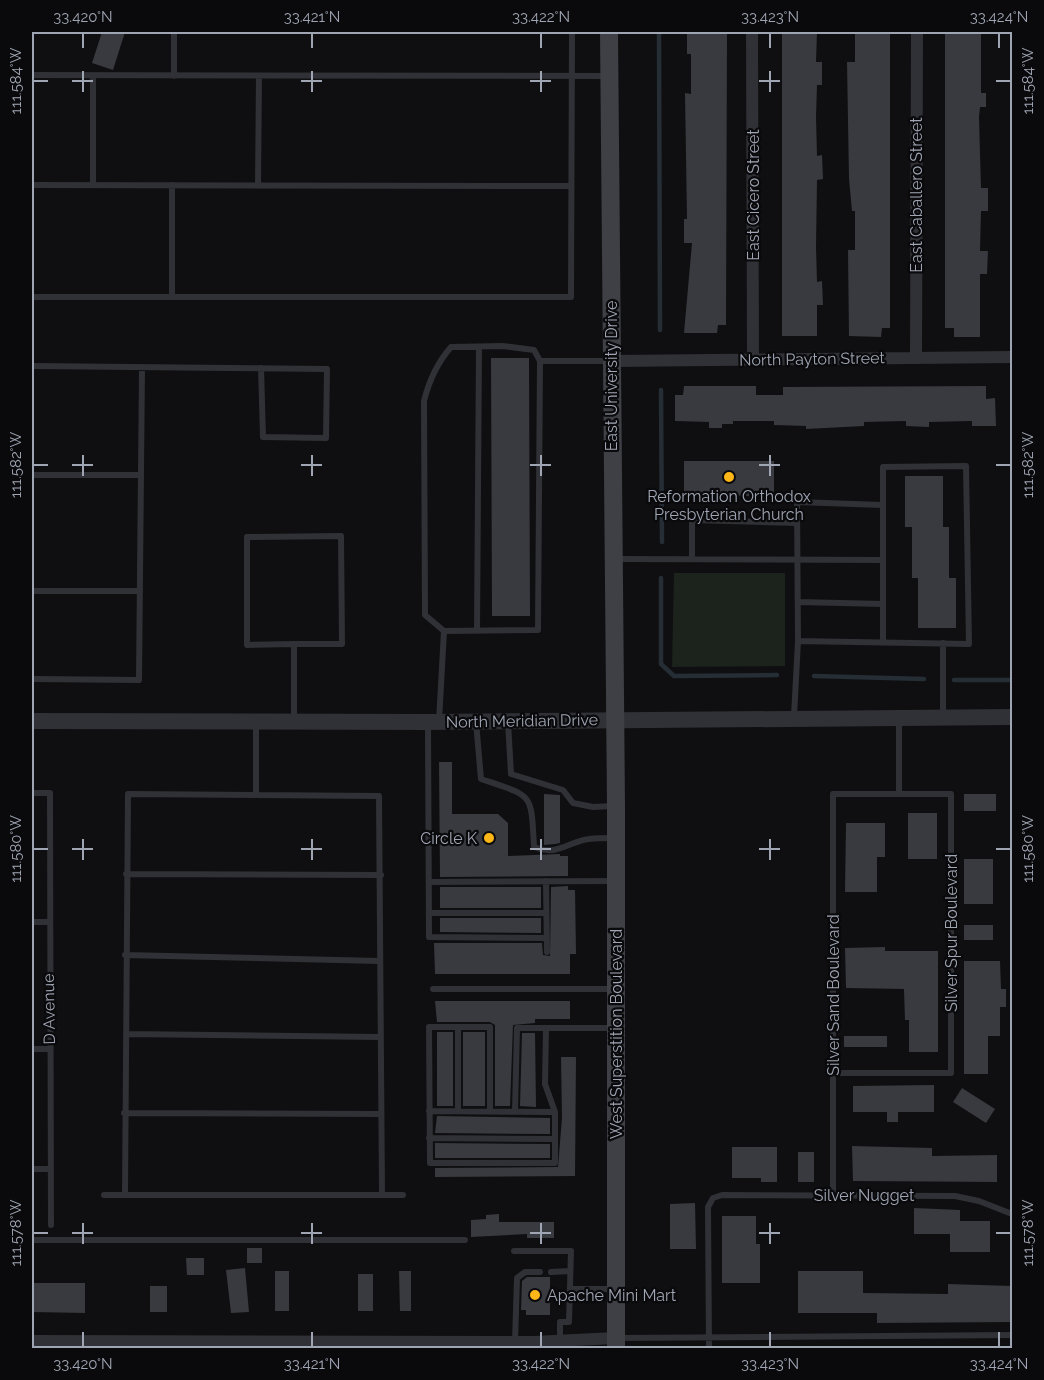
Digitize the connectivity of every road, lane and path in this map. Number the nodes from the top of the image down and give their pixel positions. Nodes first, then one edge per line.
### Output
1 (174, 32) edge
2 (572, 32) edge
3 (609, 32) edge
4 (752, 32) edge
5 (917, 32) edge
6 (32, 75) edge
7 (572, 75) junction
8 (93, 76) junction
9 (174, 76) junction
10 (260, 76) junction
11 (609, 76) junction
12 (93, 185) junction
13 (172, 185) junction
14 (32, 186) edge
15 (258, 186) junction
16 (571, 186) junction
17 (32, 297) edge
18 (172, 297) junction
19 (479, 347) junction
20 (1012, 357) edge
21 (916, 358) junction
22 (753, 359) junction
23 (540, 361) junction
24 (611, 361) junction
25 (32, 366) edge
26 (142, 367) junction
27 (261, 368) junction
28 (32, 475) edge
29 (141, 475) junction
30 (882, 505) junction
31 (797, 523) junction
32 (692, 558) junction
33 (797, 558) junction
34 (613, 559) junction
35 (883, 560) junction
36 (32, 591) edge
37 (140, 591) junction
38 (798, 602) junction
39 (883, 604) junction
40 (477, 631) junction
41 (444, 632) junction
42 (798, 641) junction
43 (883, 643) junction
44 (943, 643) junction
45 (294, 644) junction
46 (32, 680) edge
47 (943, 717) junction
48 (1012, 717) edge
49 (899, 718) junction
50 (793, 719) junction
51 (614, 720) junction
52 (32, 721) edge
53 (476, 721) junction
54 (508, 721) junction
55 (256, 722) junction
56 (294, 722) junction
57 (434, 722) junction
58 (32, 793) edge
59 (899, 794) junction
60 (256, 795) junction
61 (615, 806) junction
62 (615, 838) junction
63 (126, 874) junction
64 (381, 875) junction
65 (546, 881) junction
66 (615, 881) junction
67 (429, 882) junction
68 (429, 913) junction
69 (546, 913) junction
70 (32, 922) edge
71 (48, 922) junction
72 (546, 938) junction
73 (547, 952) dead end
74 (125, 955) junction
75 (380, 961) junction
76 (434, 989) dead end
77 (616, 989) junction
78 (458, 1027) junction
79 (546, 1028) junction
80 (616, 1028) junction
81 (126, 1034) junction
82 (380, 1036) junction
83 (32, 1049) edge
84 (49, 1049) junction
85 (833, 1073) junction
86 (429, 1111) junction
87 (458, 1111) junction
88 (490, 1111) junction
89 (515, 1112) junction
90 (555, 1112) junction
91 (124, 1113) junction
92 (381, 1114) junction
93 (429, 1138) junction
94 (555, 1139) junction
95 (32, 1169) edge
96 (50, 1169) junction
97 (125, 1193) junction
98 (382, 1194) junction
99 (104, 1195) dead end
100 (404, 1195) dead end
101 (833, 1195) junction
102 (1012, 1214) edge
103 (51, 1225) dead end
104 (32, 1240) edge
105 (465, 1240) dead end
106 (514, 1251) dead end
107 (570, 1271) junction
108 (540, 1272) dead end
109 (551, 1272) dead end
110 (570, 1289) junction
111 (616, 1289) junction
112 (1012, 1335) edge
113 (709, 1336) junction
114 (32, 1341) edge
115 (560, 1341) junction
116 (515, 1342) junction
117 (616, 1343) edge
118 (61, 1345) edge
119 (165, 1345) edge
120 (266, 1345) edge
121 (366, 1345) edge
122 (449, 1345) edge
123 (534, 1345) edge
124 (709, 1348) edge

1 - 9 lane
2 - 7 lane
3 - 11 main road, East University Drive
4 - 22 street, East Cicero Street
5 - 21 street, East Caballero Street
6 - 8 lane
7 - 10 lane
7 - 11 lane
7 - 16 lane
8 - 9 lane
8 - 12 lane
9 - 10 lane
10 - 15 lane
11 - 24 main road, East University Drive
12 - 13 lane
12 - 14 lane
13 - 15 lane
13 - 18 lane
15 - 16 lane
16 - 18 lane
17 - 18 lane
19 - 23 lane
19 - 40 lane
19 - 41 lane
20 - 21 street, North Payton Street
21 - 22 street, North Payton Street
22 - 24 street, North Payton Street
23 - 24 lane
23 - 40 lane
24 - 34 main road, East University Drive
25 - 26 lane
26 - 27 lane
26 - 29 lane
27 - 27 lane
28 - 29 lane
29 - 37 lane
30 - 31 lane
30 - 35 lane
30 - 44 lane
31 - 32 lane
31 - 33 lane
32 - 33 lane
32 - 34 lane
33 - 35 lane
33 - 38 lane
34 - 51 main road, East University Drive
35 - 39 lane
36 - 37 lane
37 - 46 lane
38 - 39 lane
38 - 42 lane
39 - 43 lane
40 - 41 lane
41 - 57 lane
42 - 43 lane
42 - 50 lane
43 - 44 lane
44 - 47 lane
45 - 45 lane
45 - 56 lane
47 - 48 street, North Meridian Drive
47 - 49 street, North Meridian Drive
49 - 50 street, North Meridian Drive
49 - 59 lane
50 - 51 street, North Meridian Drive
51 - 54 street, North Meridian Drive
51 - 61 main road, West Superstition Boulevard
52 - 55 street, North Meridian Drive
53 - 54 street, North Meridian Drive
53 - 57 street, North Meridian Drive
53 - 62 lane
54 - 61 lane
55 - 56 street, North Meridian Drive
55 - 60 lane
56 - 57 street, North Meridian Drive
57 - 67 lane
58 - 71 lane, D Avenue
59 - 85 lane, Silver Sand Boulevard
59 - 85 lane, Silver Spur Boulevard
60 - 63 lane
60 - 64 lane
61 - 62 main road, West Superstition Boulevard
62 - 66 main road, West Superstition Boulevard
63 - 64 lane
63 - 74 lane
64 - 75 lane
65 - 66 lane
65 - 67 lane
65 - 69 lane
66 - 77 main road, West Superstition Boulevard
67 - 68 lane
68 - 69 lane
68 - 72 lane
69 - 72 lane
70 - 71 lane
71 - 84 lane, D Avenue
72 - 73 lane
74 - 75 lane
74 - 81 lane
75 - 82 lane
76 - 77 lane
77 - 80 main road, West Superstition Boulevard
78 - 86 lane
78 - 87 lane
78 - 88 lane
79 - 80 lane
79 - 89 lane
79 - 90 lane
80 - 111 main road, West Superstition Boulevard
81 - 82 lane
81 - 91 lane
82 - 92 lane
83 - 84 lane
84 - 96 lane, D Avenue
85 - 101 lane, Silver Sand Boulevard
86 - 87 lane
86 - 93 lane
87 - 88 lane
88 - 89 lane
89 - 90 lane
90 - 94 lane
91 - 92 lane
91 - 97 lane
92 - 98 lane
93 - 94 lane
93 - 94 lane
95 - 96 lane
96 - 103 lane, D Avenue
97 - 98 lane
97 - 99 lane
98 - 100 lane
101 - 102 lane, Silver Nugget
101 - 113 lane, Silver Nugget
104 - 105 lane
106 - 107 lane
107 - 109 lane
107 - 110 lane
108 - 116 lane
110 - 111 lane
110 - 115 lane
111 - 117 main road, West Superstition Boulevard
112 - 113 lane
113 - 117 lane
113 - 124 lane
114 - 118 street
115 - 117 street
115 - 123 street
116 - 122 street
116 - 123 street
118 - 119 street
119 - 120 street
120 - 121 street
121 - 122 street

